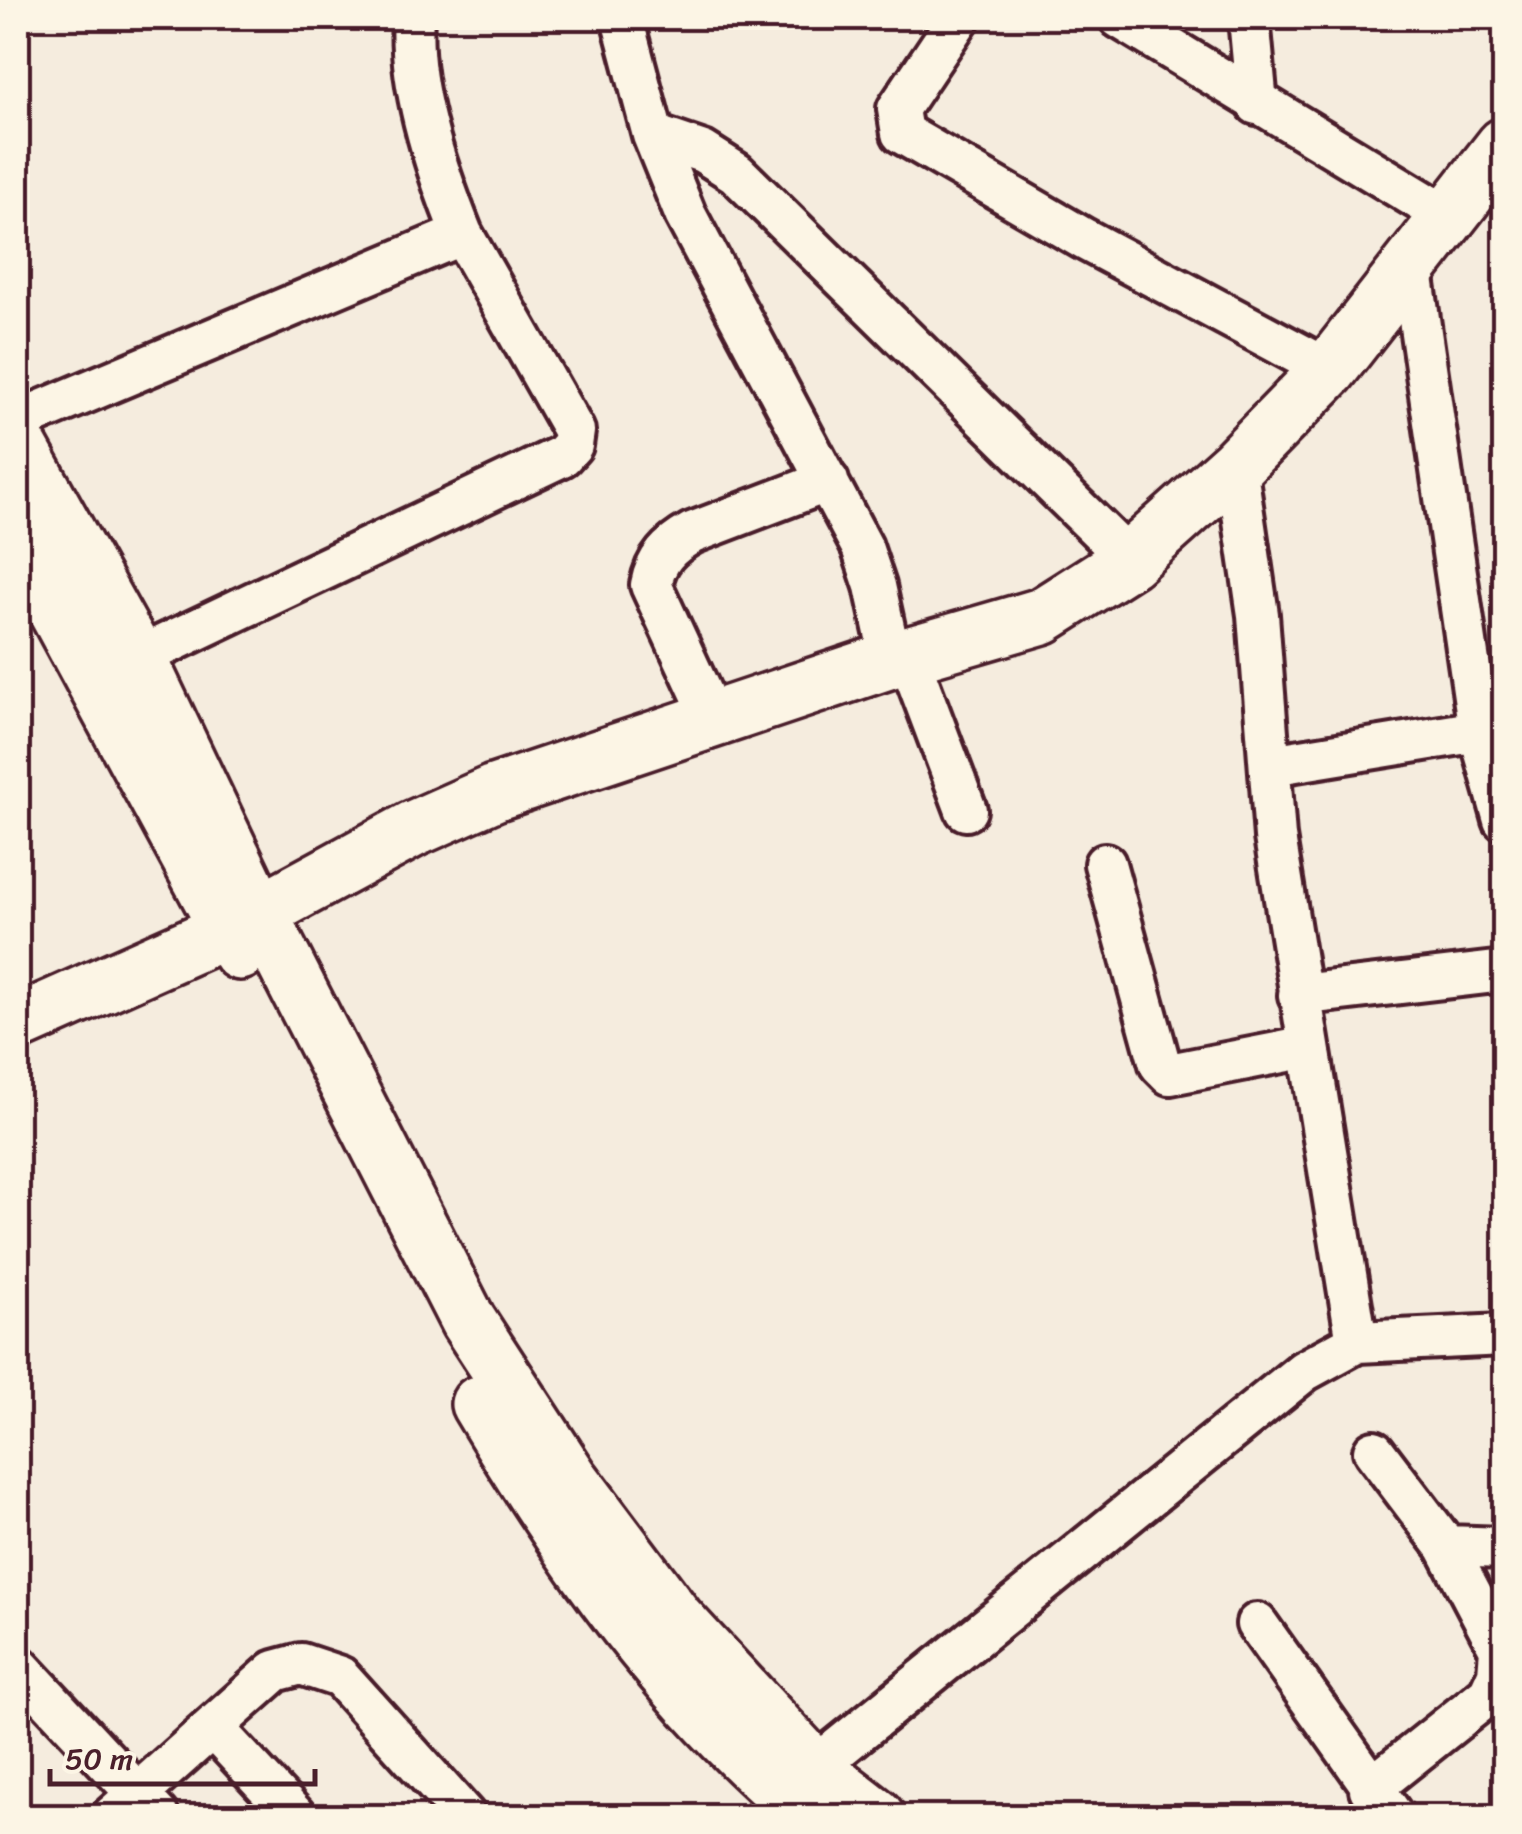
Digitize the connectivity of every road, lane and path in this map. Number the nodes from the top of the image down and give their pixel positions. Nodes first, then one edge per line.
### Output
1 (413, 18) edge
2 (622, 18) edge
3 (960, 18) edge
4 (1120, 18) edge
5 (1248, 18) edge
6 (1257, 104) junction
7 (653, 134) junction
8 (1504, 146) edge
9 (1450, 218) junction
10 (462, 234) junction
11 (1411, 264) junction
12 (1328, 370) junction
13 (18, 421) edge
14 (18, 444) edge
15 (1236, 465) junction
16 (828, 481) junction
17 (18, 540) edge
18 (1130, 560) junction
19 (137, 658) junction
20 (900, 658) junction
21 (713, 718) junction
22 (1479, 731) junction
23 (1271, 765) junction
24 (966, 810) dead end
25 (1504, 820) edge
26 (1105, 864) dead end
27 (243, 922) junction
28 (1504, 971) edge
29 (1299, 994) junction
30 (18, 1023) edge
31 (1308, 1046) junction
32 (1504, 1336) edge
33 (1358, 1342) junction
34 (1374, 1451) dead end
35 (1446, 1546) junction
36 (1504, 1548) edge
37 (1257, 1624) dead end
38 (18, 1666) edge
39 (213, 1728) junction
40 (812, 1792) edge
41 (1382, 1803) edge
42 (136, 1810) edge
43 (295, 1816) edge
44 (465, 1816) edge
45 (876, 1816) edge

1 - 10 street
2 - 7 street
3 - 12 street
4 - 6 street
5 - 6 street
6 - 9 street
7 - 16 street
7 - 18 street
8 - 9 main road
9 - 11 main road
10 - 13 street
10 - 19 street
11 - 12 main road
11 - 22 street
12 - 15 main road
14 - 19 main road
15 - 18 main road
15 - 23 street
16 - 20 street
16 - 21 street
17 - 27 main road
18 - 20 main road
19 - 27 main road
20 - 21 main road
20 - 24 street
21 - 27 main road
22 - 23 street
22 - 25 street
23 - 29 street
26 - 31 street
27 - 30 main road
27 - 40 main road
28 - 29 street
29 - 31 street
31 - 33 street
32 - 33 street
33 - 40 street
34 - 35 street
35 - 36 street
35 - 41 street
37 - 41 street
38 - 42 street
39 - 42 street
39 - 43 street
39 - 44 street
40 - 45 main road

